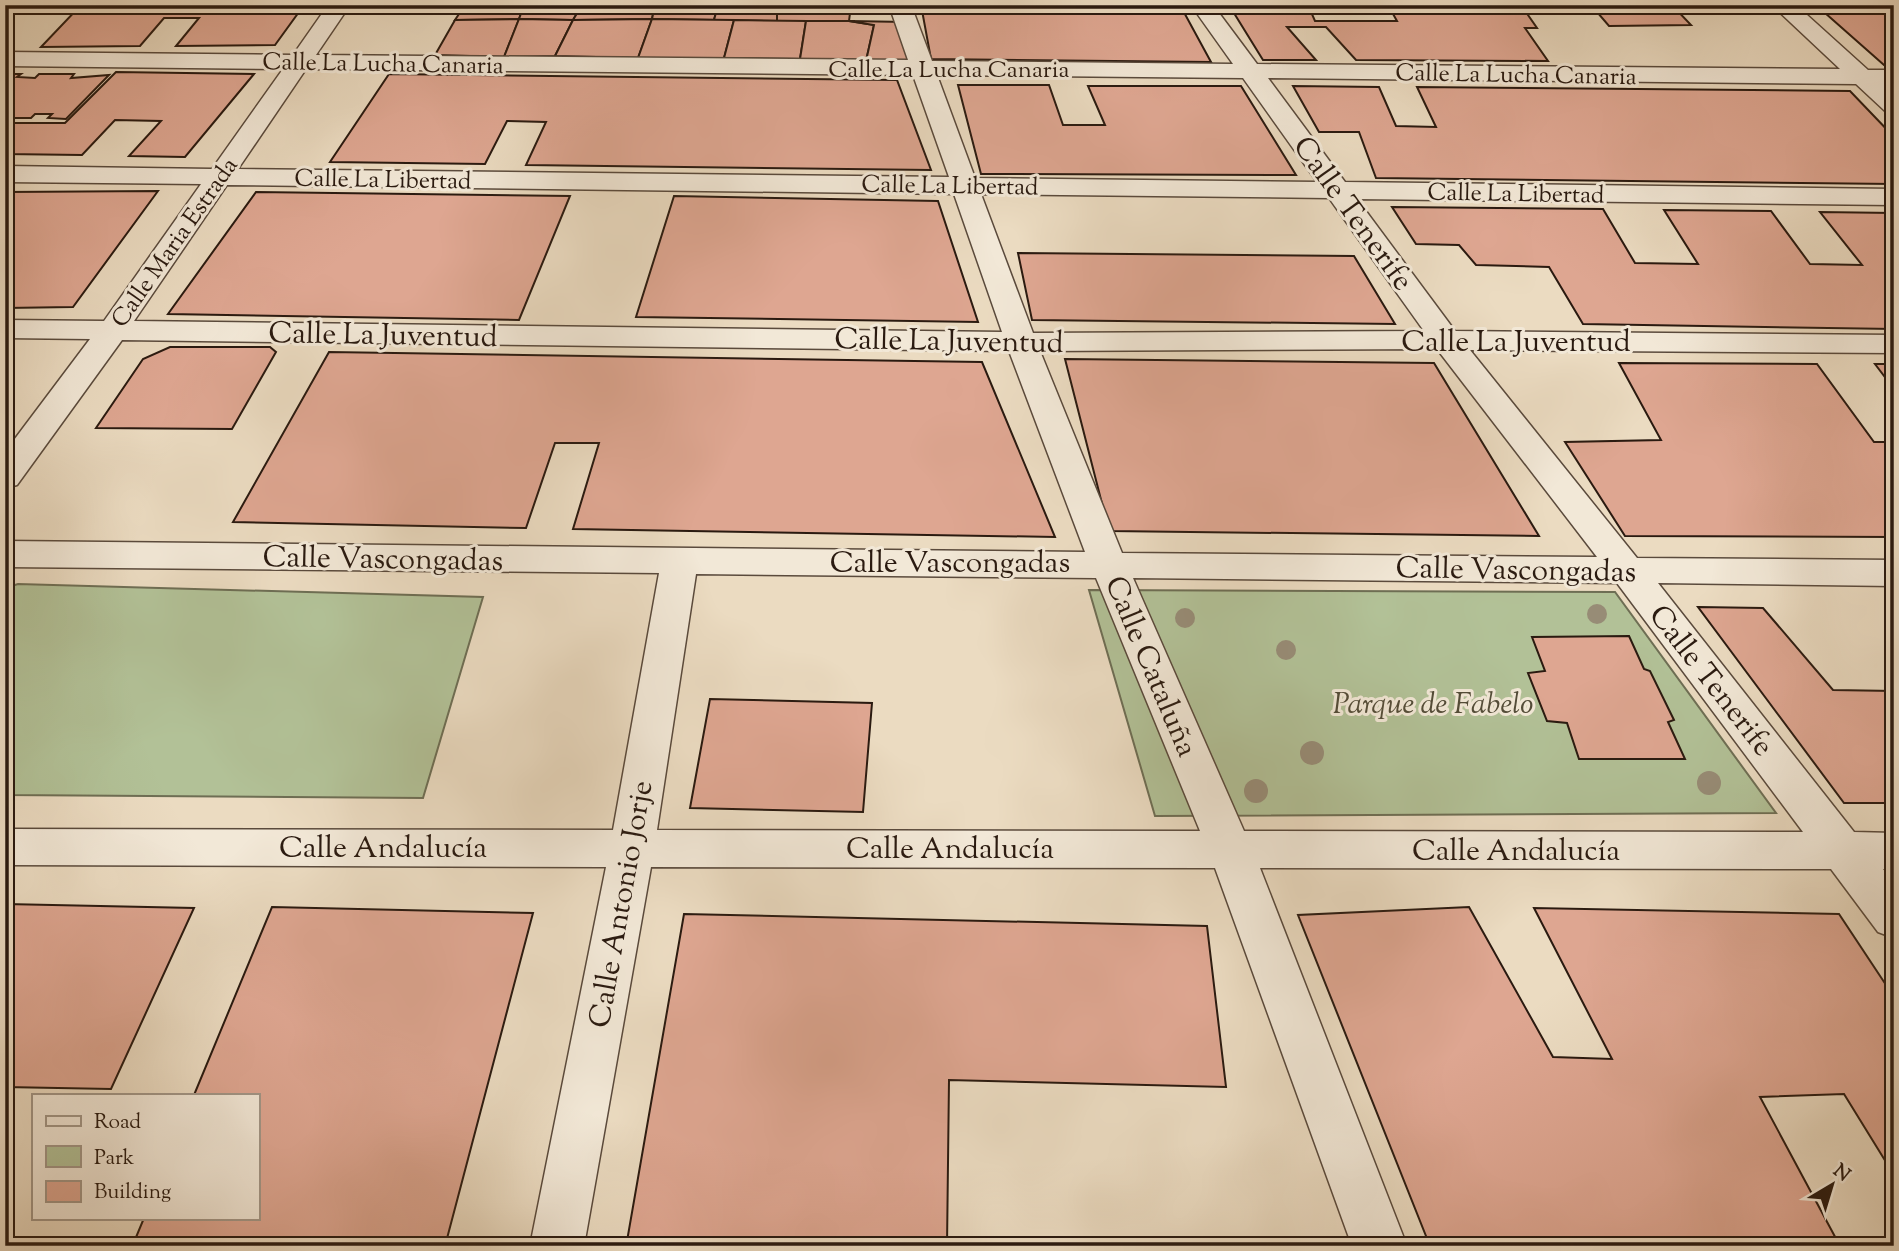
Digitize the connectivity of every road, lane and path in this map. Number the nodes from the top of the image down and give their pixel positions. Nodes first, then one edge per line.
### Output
1 (340, 5) edge
2 (900, 5) edge
3 (1202, 5) edge
4 (1783, 5) edge
5 (5, 59) edge
6 (301, 62) junction
7 (923, 70) junction
8 (1252, 71) junction
9 (1862, 77) junction
10 (1894, 77) edge
11 (1894, 106) edge
12 (5, 174) edge
13 (220, 177) junction
14 (965, 186) junction
15 (1338, 190) junction
16 (1894, 197) edge
17 (5, 329) edge
18 (113, 330) junction
19 (1446, 340) junction
20 (1021, 342) junction
21 (1894, 344) edge
22 (5, 477) edge
23 (5, 554) edge
24 (680, 561) junction
25 (1108, 563) junction
26 (1628, 570) junction
27 (1894, 573) edge
28 (5, 847) edge
29 (632, 847) junction
30 (1230, 849) junction
31 (1844, 851) junction
32 (1894, 851) edge
33 (1894, 918) edge
34 (557, 1246) edge
35 (1380, 1246) edge

1 - 6 street, Calle Maria Estrada
2 - 7 street, Calle Cataluña
3 - 8 street, Calle Tenerife
4 - 9 street
5 - 6 street, Calle La Lucha Canaria
6 - 7 street, Calle La Lucha Canaria
6 - 13 street, Calle Maria Estrada
7 - 8 street, Calle La Lucha Canaria
7 - 14 street, Calle Cataluña
8 - 9 street, Calle La Lucha Canaria
8 - 15 street, Calle Tenerife
9 - 10 street, Calle La Lucha Canaria
9 - 11 street
12 - 13 street, Calle La Libertad
13 - 14 street, Calle La Libertad
13 - 18 street, Calle Maria Estrada
14 - 15 street, Calle La Libertad
14 - 20 street, Calle Cataluña
15 - 16 street, Calle La Libertad
15 - 19 street, Calle Tenerife
17 - 18 street, Calle La Juventud
18 - 20 street, Calle La Juventud
18 - 22 street, Calle Maria Estrada
19 - 20 street, Calle La Juventud
19 - 21 street, Calle La Juventud
19 - 26 street, Calle Tenerife
20 - 25 street, Calle Cataluña
23 - 24 street, Calle Vascongadas
24 - 25 street, Calle Vascongadas
24 - 29 street, Calle Antonio Jorje
25 - 26 street, Calle Vascongadas
25 - 30 street, Calle Cataluña
26 - 27 street, Calle Vascongadas
26 - 31 street, Calle Tenerife
28 - 29 street, Calle Andalucía
29 - 30 street, Calle Andalucía
29 - 34 street, Calle Antonio Jorje
30 - 31 street, Calle Andalucía
30 - 35 street, Calle Cataluña
31 - 32 street, Calle Andalucía
31 - 33 street, Calle Tenerife

